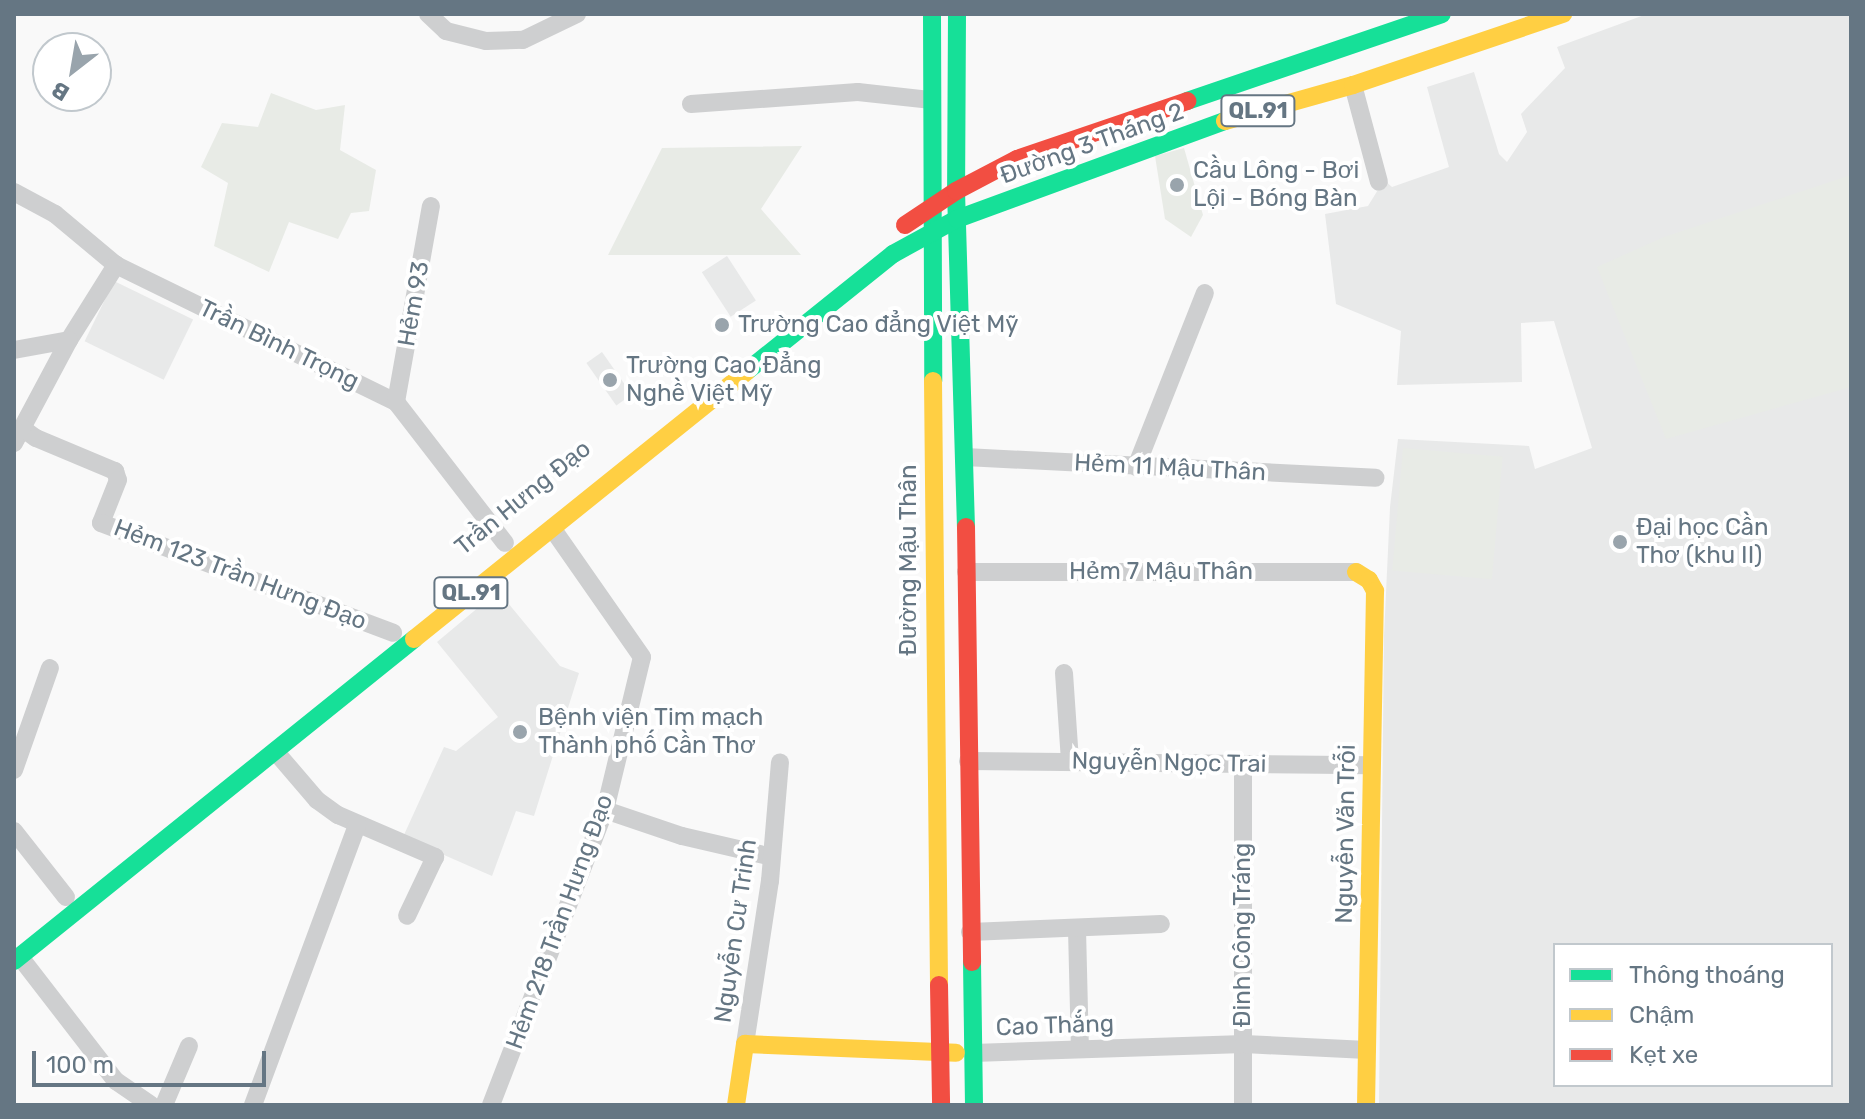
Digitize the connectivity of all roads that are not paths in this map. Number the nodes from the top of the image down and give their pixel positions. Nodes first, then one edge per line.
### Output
1 (428, 14) edge
2 (577, 14) edge
3 (932, 14) edge
4 (957, 14) edge
5 (1442, 14) edge
6 (1563, 14) edge
7 (1353, 85) junction
8 (930, 100) junction
9 (691, 104) dead end
10 (1379, 182) dead end
11 (956, 191) junction
12 (14, 192) edge
13 (431, 206) dead end
14 (931, 207) junction
15 (957, 219) junction
16 (933, 231) junction
17 (116, 265) junction
18 (1205, 293) dead end
19 (69, 340) junction
20 (14, 350) edge
21 (396, 402) junction
22 (18, 436) edge
23 (965, 457) junction
24 (1136, 467) junction
25 (1375, 478) dead end
26 (552, 528) junction
27 (505, 543) junction
28 (966, 572) junction
29 (1356, 572) joint
30 (393, 633) junction
31 (933, 645) junction
32 (967, 647) junction
33 (50, 668) dead end
34 (1064, 673) dead end
35 (275, 751) junction
36 (968, 761) junction
37 (780, 762) dead end
38 (1070, 762) junction
39 (1243, 764) junction
40 (1370, 765) junction
41 (14, 770) edge
42 (605, 810) junction
43 (357, 825) junction
44 (14, 831) edge
45 (772, 857) junction
46 (66, 897) junction
47 (407, 916) dead end
48 (1161, 924) dead end
49 (1077, 929) junction
50 (970, 932) junction
51 (16, 952) edge
52 (745, 1044) junction
53 (1244, 1044) junction
54 (189, 1046) dead end
55 (1080, 1048) junction
56 (1367, 1050) junction
57 (940, 1053) junction
58 (973, 1053) junction
59 (151, 1105) edge
60 (164, 1105) edge
61 (253, 1105) edge
62 (491, 1105) edge
63 (736, 1105) edge
64 (941, 1105) edge
65 (974, 1105) edge
66 (1243, 1105) edge
67 (1366, 1105) edge

1 - 2 street
3 - 8 main road, Đường Mậu Thân
4 - 11 main road
5 - 11 main road, Đường 3 Tháng 2 / QL.91
6 - 7 main road, Đường 3 Tháng 2 / QL.91
7 - 10 street
7 - 15 main road, Đường 3 Tháng 2 / QL.91
8 - 9 street
8 - 14 main road, Đường Mậu Thân
11 - 14 main road, Trần Hưng Đạo / QL.91
11 - 15 main road
12 - 17 street, Trần Bình Trọng
13 - 21 street, Hẻm 93
14 - 16 main road, Đường Mậu Thân
14 - 27 main road, Trần Hưng Đạo / QL.91
15 - 16 main road, Trần Hưng Đạo / QL.91
15 - 23 main road
16 - 26 main road, Trần Hưng Đạo / QL.91
16 - 31 main road, Đường Mậu Thân
17 - 19 street
17 - 21 street, Trần Bình Trọng
18 - 24 street
19 - 20 street
19 - 22 street
21 - 27 street, Trần Bình Trọng
22 - 30 street, Hẻm 123 Trần Hưng Đạo
23 - 24 street, Hẻm 11 Mậu Thân
23 - 28 main road
24 - 25 street, Hẻm 11 Mậu Thân
26 - 35 main road, Trần Hưng Đạo / QL.91
26 - 42 street, Hẻm 218 Trần Hưng Đạo
27 - 30 main road, Trần Hưng Đạo / QL.91
28 - 29 street, Hẻm 7 Mậu Thân
28 - 32 main road
29 - 40 main road, Nguyễn Văn Trỗi
30 - 46 main road, Trần Hưng Đạo / QL.91
31 - 32 main road
31 - 57 main road, Đường Mậu Thân
32 - 36 main road
33 - 41 street
34 - 38 street
35 - 43 street
35 - 51 main road, Trần Hưng Đạo / QL.91
36 - 38 street, Nguyễn Ngọc Trai
36 - 50 main road
37 - 45 street, Nguyễn Cư Trinh
38 - 39 street, Nguyễn Ngọc Trai
39 - 40 street, Nguyễn Ngọc Trai
39 - 53 street, Đinh Công Tráng
40 - 56 main road, Nguyễn Văn Trỗi
42 - 45 street
42 - 62 street, Hẻm 218 Trần Hưng Đạo
43 - 47 street
43 - 61 street
44 - 46 street
45 - 52 street, Nguyễn Cư Trinh
46 - 51 main road, Trần Hưng Đạo / QL.91
48 - 49 street
49 - 50 street
49 - 55 street
50 - 58 main road
51 - 59 street
52 - 57 main road, Cao Thắng
52 - 63 main road, Nguyễn Cư Trinh
53 - 55 street, Cao Thắng
53 - 56 street, Cao Thắng
53 - 66 street, Đinh Công Tráng
54 - 60 street
55 - 58 street, Cao Thắng
56 - 67 main road, Nguyễn Văn Trỗi
57 - 58 main road, Cao Thắng
57 - 64 main road, Đường Mậu Thân
58 - 65 main road

